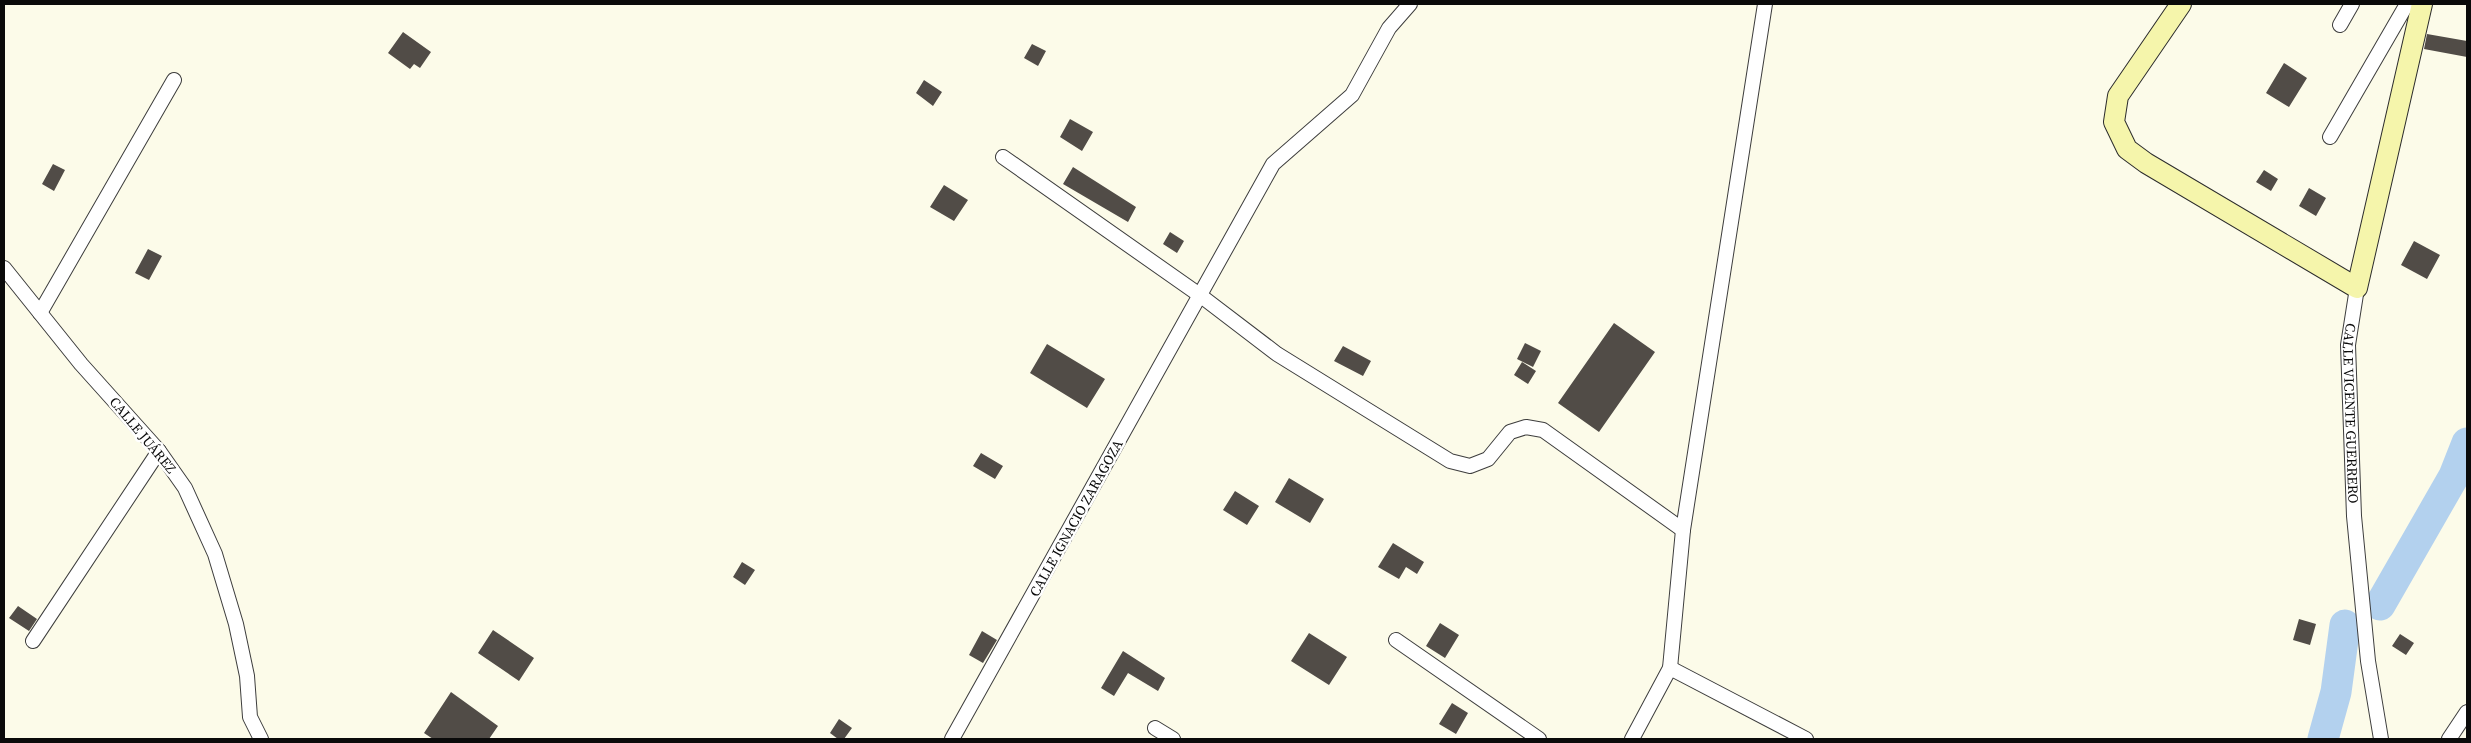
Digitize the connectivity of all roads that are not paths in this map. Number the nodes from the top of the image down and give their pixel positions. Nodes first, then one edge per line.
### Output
1 (1410, 4) edge
2 (1765, 4) edge
3 (2181, 4) edge
4 (2352, 4) edge
5 (2407, 4) edge
6 (2422, 4) edge
7 (2340, 25) dead end
8 (174, 80) dead end
9 (2330, 137) dead end
10 (1003, 157) dead end
11 (4, 268) edge
12 (2357, 288) junction
13 (1201, 296) junction
14 (40, 313) junction
15 (159, 451) junction
16 (1683, 530) junction
17 (1396, 640) dead end
18 (33, 641) dead end
19 (1670, 668) junction
20 (2467, 712) edge
21 (1155, 728) dead end
22 (261, 739) edge
23 (952, 739) edge
24 (1173, 739) edge
25 (1539, 739) edge
26 (1632, 739) edge
27 (1806, 739) edge
28 (2381, 739) edge
29 (2449, 739) edge

1 - 13 street, CALLE IGNACIO ZARAGOZA
2 - 16 street
3 - 12 street
4 - 7 street
5 - 9 street
6 - 12 street, CALLE VICENTE GUERRERO
8 - 14 street
10 - 13 street
11 - 14 street, CALLE JUÁREZ
12 - 28 street, CALLE VICENTE GUERRERO
13 - 16 street
13 - 23 street, CALLE IGNACIO ZARAGOZA
14 - 15 street, CALLE JUÁREZ
15 - 18 street
15 - 22 street, CALLE JUÁREZ
16 - 19 street
17 - 25 street
19 - 26 street
19 - 27 street
20 - 29 street
21 - 24 street

